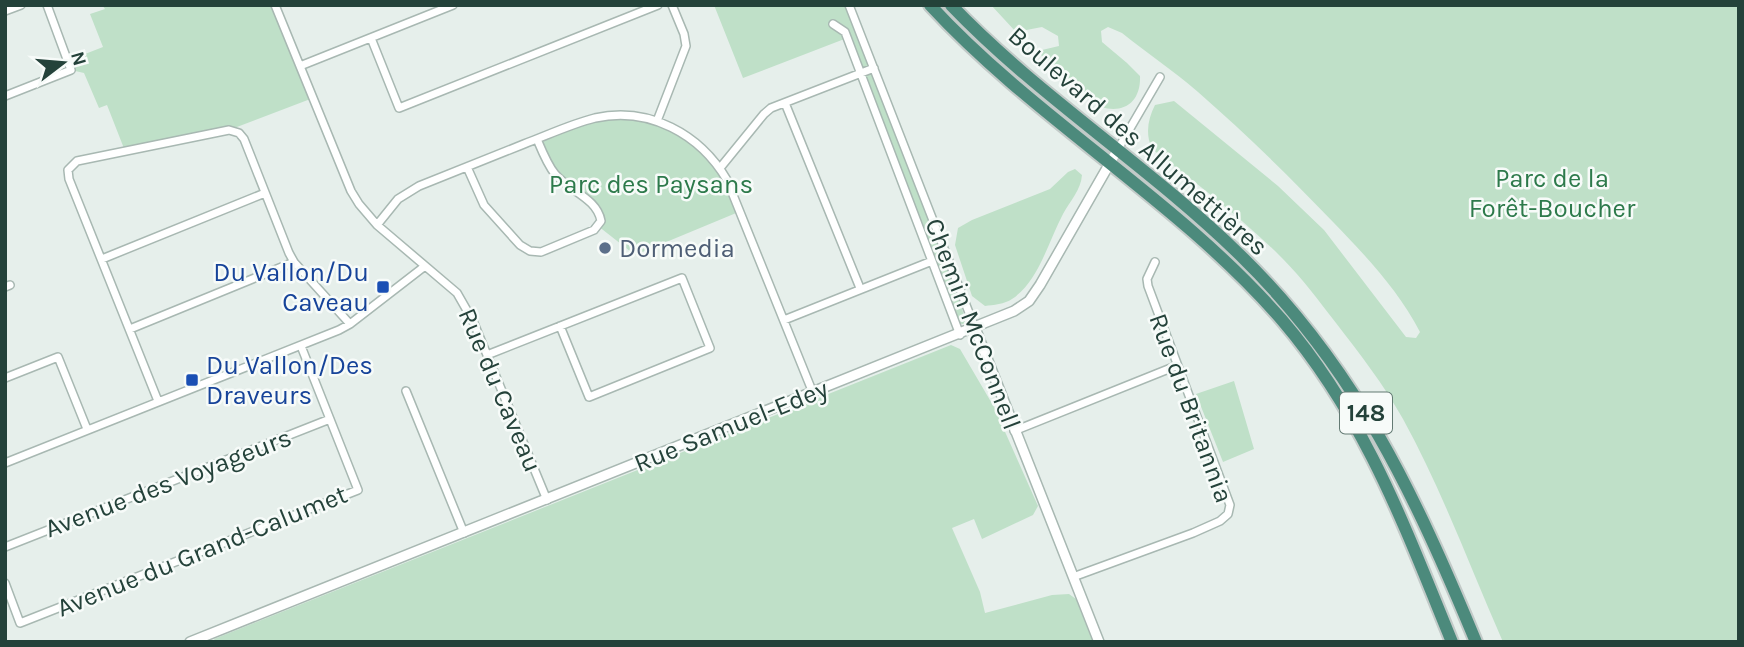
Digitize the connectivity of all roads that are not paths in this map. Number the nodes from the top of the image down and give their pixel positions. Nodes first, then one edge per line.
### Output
1 (21, 5) edge
2 (47, 5) edge
3 (275, 5) edge
4 (453, 5) edge
5 (658, 5) edge
6 (672, 5) edge
7 (849, 5) edge
8 (930, 5) edge
9 (951, 5) edge
10 (5, 11) edge
11 (833, 24) dead end
12 (371, 38) junction
13 (300, 66) junction
14 (874, 68) junction
15 (860, 74) junction
16 (1160, 77) dead end
17 (5, 96) edge
18 (786, 103) junction
19 (657, 121) junction
20 (537, 139) junction
21 (1118, 149) junction
22 (1110, 163) junction
23 (467, 167) junction
24 (720, 168) junction
25 (265, 193) junction
26 (377, 225) junction
27 (102, 259) junction
28 (932, 261) junction
29 (294, 262) junction
30 (1155, 262) dead end
31 (425, 266) junction
32 (860, 288) junction
33 (784, 320) junction
34 (350, 324) junction
35 (560, 326) junction
36 (975, 328) junction
37 (130, 329) junction
38 (960, 335) junction
39 (301, 346) junction
40 (487, 355) junction
41 (1176, 366) junction
42 (5, 379) edge
43 (406, 391) dead end
44 (813, 393) junction
45 (158, 401) junction
46 (330, 419) junction
47 (88, 429) junction
48 (1014, 430) junction
49 (5, 463) edge
50 (547, 500) junction
51 (464, 533) junction
52 (5, 547) edge
53 (1073, 577) junction
54 (5, 583) edge
55 (190, 642) edge
56 (1099, 642) edge
57 (1452, 642) edge
58 (1476, 642) edge

1 - 10 street
2 - 17 street
3 - 13 street, Rue du Caveau
4 - 12 street
5 - 12 street
6 - 19 street
7 - 14 street, Chemin McConnell
8 - 22 highway, Boulevard des Allumettières / 148
9 - 21 highway, Boulevard des Allumettières / 148
11 - 15 street
12 - 13 street
13 - 26 street, Rue du Caveau
14 - 15 street
14 - 36 street, Chemin McConnell
15 - 18 street
15 - 28 street
16 - 21 street, Rue Samuel-Edey
18 - 24 street
18 - 32 street
19 - 20 street
19 - 24 street
20 - 23 street
20 - 23 street
21 - 22 street, Rue Samuel-Edey
21 - 58 highway, Boulevard des Allumettières / 148
22 - 36 street, Rue Samuel-Edey
22 - 57 highway, Boulevard des Allumettières / 148
23 - 26 street
24 - 33 street
25 - 27 street
25 - 27 street
25 - 29 street
26 - 31 street, Rue du Caveau
27 - 37 street
28 - 32 street
28 - 38 street
29 - 34 street
29 - 37 street
30 - 41 street, Rue du Britannia
31 - 34 street
31 - 40 street, Rue du Caveau
32 - 33 street
33 - 44 street
34 - 39 street
35 - 35 street
35 - 40 street
36 - 38 street, Rue Samuel-Edey
36 - 48 street, Chemin McConnell
37 - 45 street
38 - 44 street, Rue Samuel-Edey
39 - 45 street
39 - 46 street, Avenue du Grand-Calumet
40 - 50 street, Rue du Caveau
41 - 48 street
41 - 53 street, Rue du Britannia
42 - 47 street
43 - 51 street
44 - 50 street, Rue Samuel-Edey
45 - 47 street
46 - 52 street, Avenue des Voyageurs
46 - 54 street, Avenue du Grand-Calumet
47 - 49 street
48 - 53 street, Chemin McConnell
50 - 51 street, Rue Samuel-Edey
51 - 55 street, Rue Samuel-Edey
53 - 56 street, Chemin McConnell

